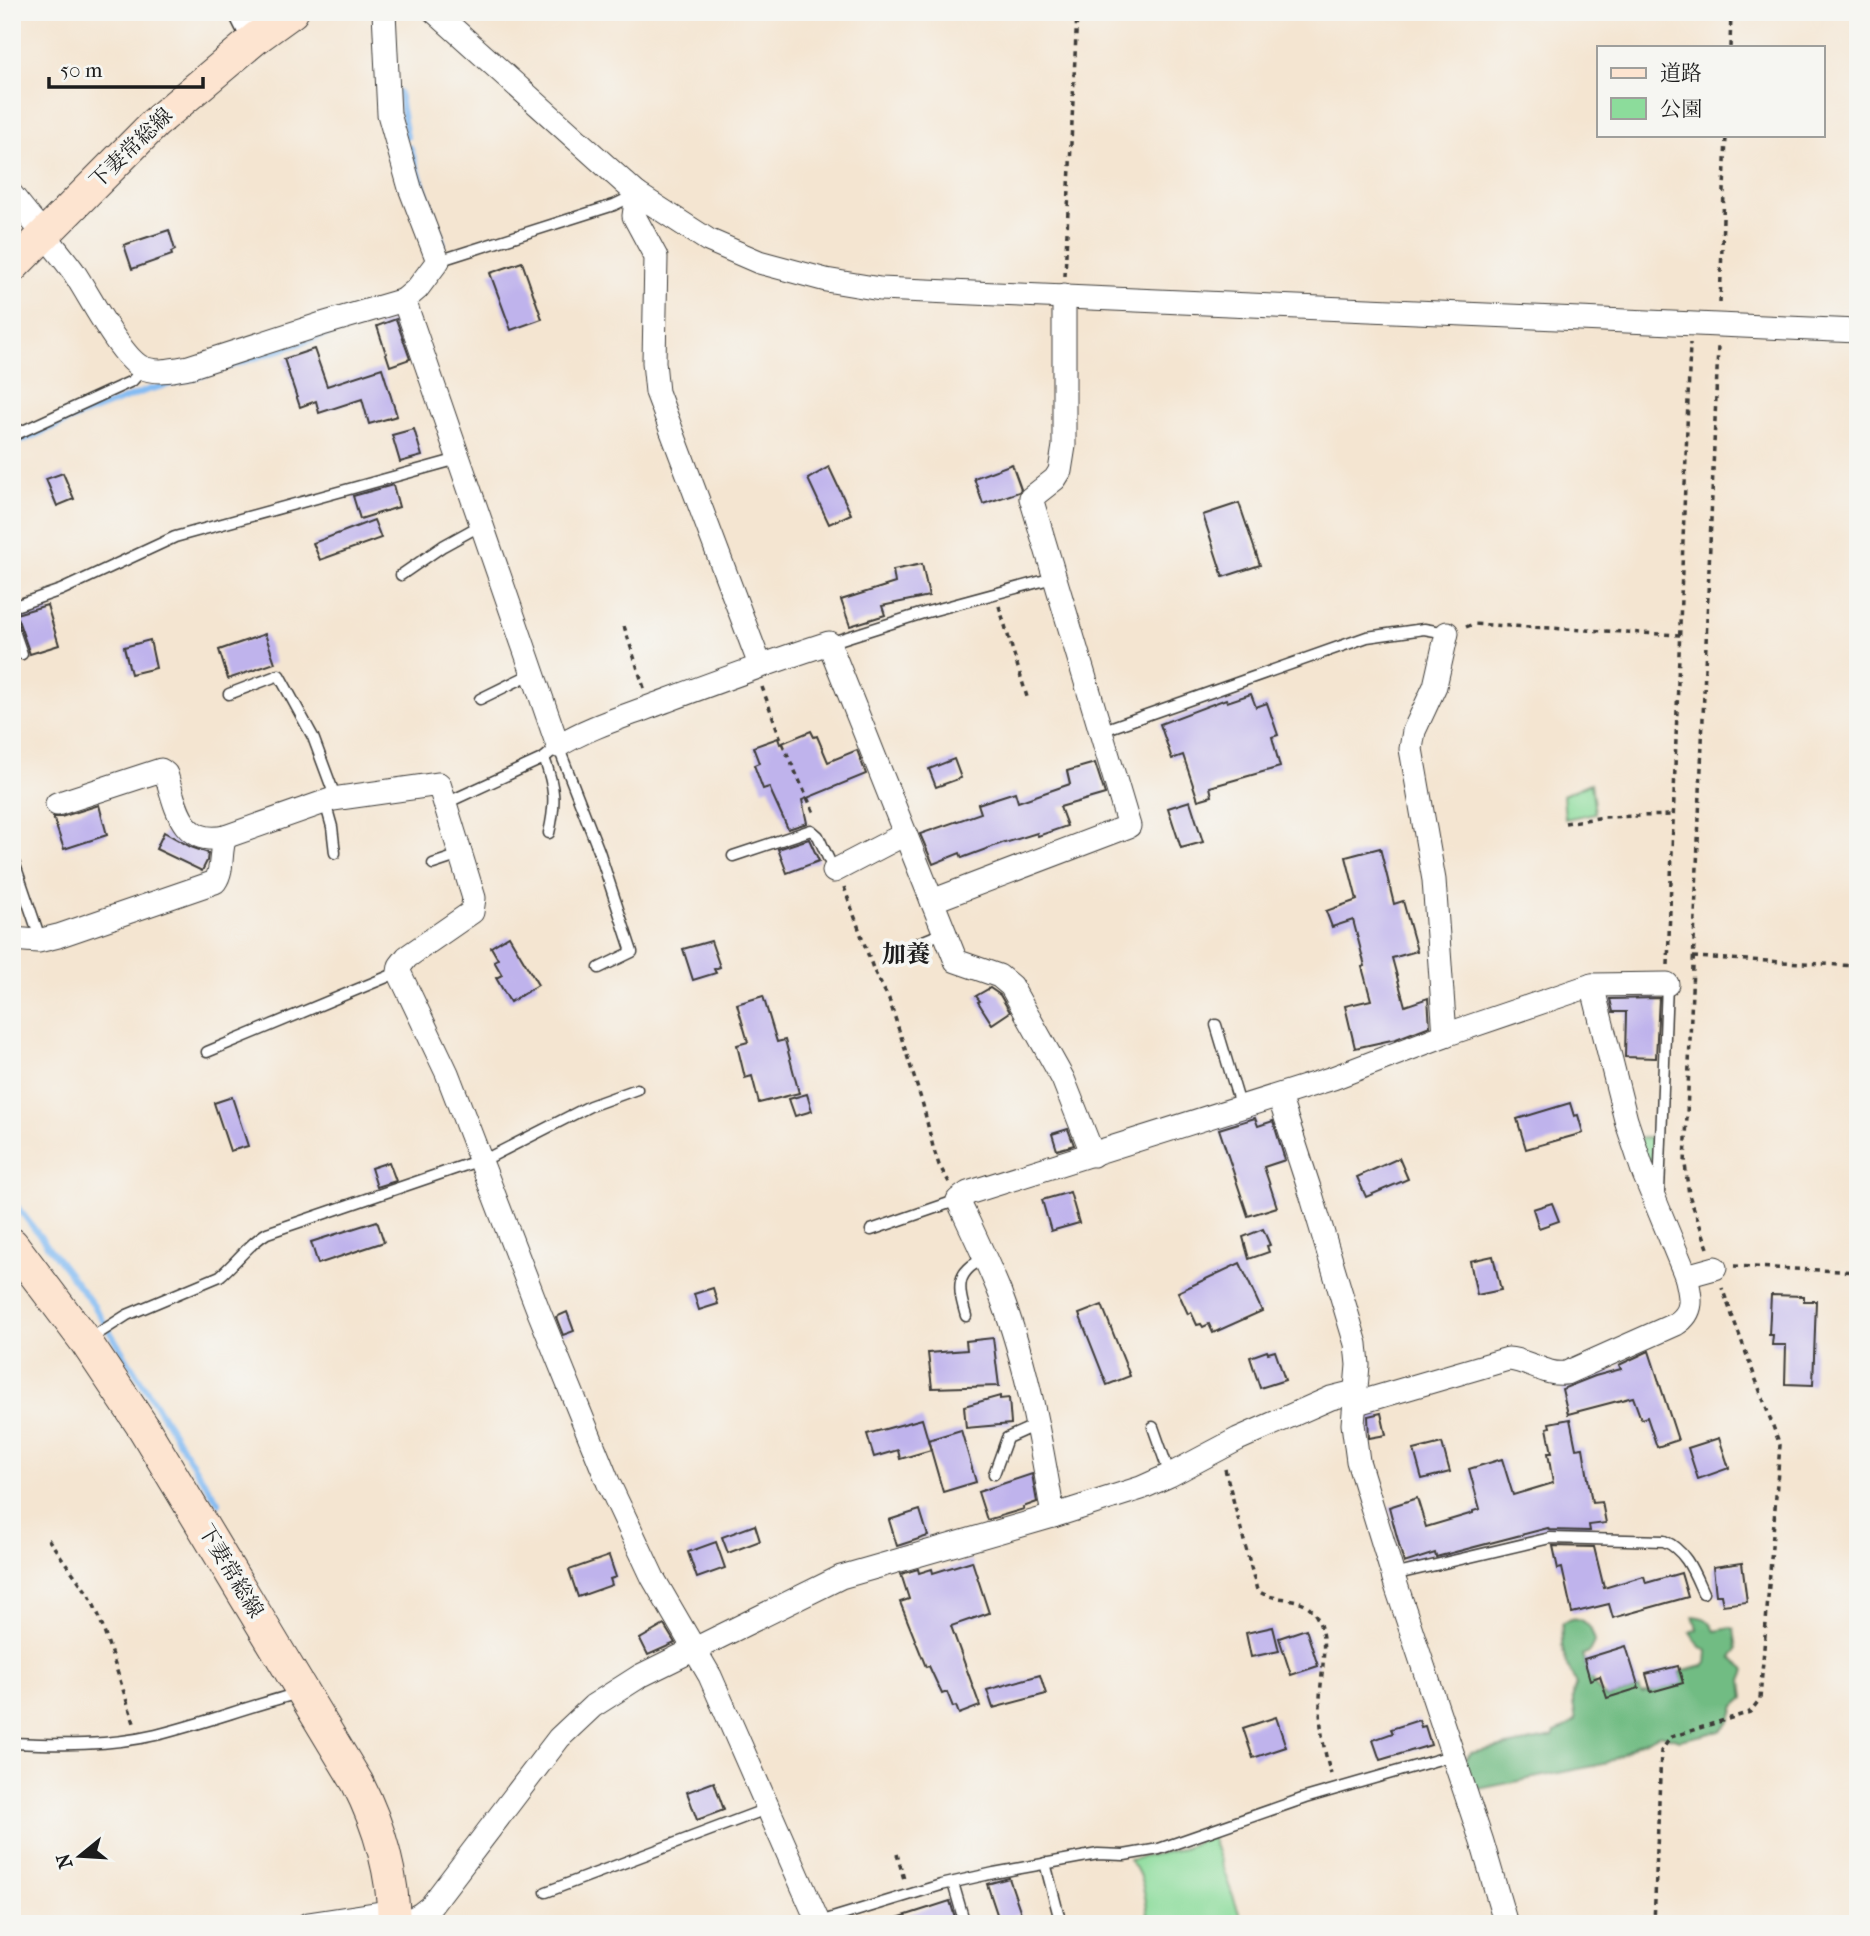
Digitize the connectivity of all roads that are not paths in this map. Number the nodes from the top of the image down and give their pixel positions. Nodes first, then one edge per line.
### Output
1 (292, 12) edge
2 (384, 12) edge
3 (435, 12) edge
4 (249, 25) edge
5 (637, 194) junction
6 (12, 195) edge
7 (44, 234) junction
8 (438, 261) junction
9 (12, 267) edge
10 (1065, 296) junction
11 (404, 300) junction
12 (1858, 331) edge
13 (144, 368) junction
14 (12, 436) edge
15 (458, 459) junction
16 (481, 525) junction
17 (401, 575) dead end
18 (1054, 578) junction
19 (12, 607) edge
20 (12, 625) edge
21 (1447, 633) joint
22 (829, 643) junction
23 (22, 654) dead end
24 (760, 665) junction
25 (533, 673) junction
26 (229, 694) dead end
27 (480, 699) dead end
28 (1101, 731) junction
29 (551, 752) junction
30 (330, 800) junction
31 (57, 803) dead end
32 (444, 804) junction
33 (549, 834) dead end
34 (905, 834) junction
35 (225, 837) junction
36 (335, 853) dead end
37 (460, 855) junction
38 (12, 856) edge
39 (733, 856) dead end
40 (433, 864) dead end
41 (834, 871) joint
42 (932, 901) junction
43 (945, 932) junction
44 (12, 939) edge
45 (41, 941) junction
46 (894, 953) dead end
47 (599, 968) dead end
48 (399, 972) junction
49 (1592, 985) junction
50 (1667, 985) joint
51 (1216, 1026) dead end
52 (1444, 1035) junction
53 (207, 1052) dead end
54 (638, 1089) dead end
55 (1279, 1096) junction
56 (1241, 1108) junction
57 (1093, 1155) junction
58 (479, 1160) junction
59 (961, 1198) junction
60 (1659, 1212) junction
61 (871, 1230) dead end
62 (12, 1244) edge
63 (985, 1258) junction
64 (1715, 1268) road end
65 (1686, 1276) junction
66 (966, 1315) dead end
67 (91, 1338) junction
68 (1354, 1398) junction
69 (1036, 1425) junction
70 (1153, 1427) dead end
71 (994, 1474) dead end
72 (1170, 1475) junction
73 (1053, 1516) junction
74 (1393, 1575) junction
75 (1703, 1593) dead end
76 (694, 1648) junction
77 (303, 1692) junction
78 (12, 1743) edge
79 (1454, 1755) junction
80 (769, 1808) junction
81 (1045, 1863) junction
82 (953, 1882) junction
83 (545, 1892) dead end
84 (397, 1919) edge
85 (817, 1923) edge
86 (308, 1924) edge
87 (965, 1924) edge
88 (1061, 1924) edge
89 (1506, 1924) edge

1 - 4 main road, 下妻常総線
2 - 8 street
3 - 5 street
4 - 7 main road, 下妻常総線
5 - 8 lane
5 - 10 street
5 - 24 street
6 - 7 street
7 - 9 main road, 下妻常総線
7 - 13 street
8 - 11 street
10 - 12 street
10 - 18 street
11 - 13 street
11 - 15 street
13 - 14 lane
15 - 16 street
15 - 19 lane
16 - 17 lane
16 - 25 street
18 - 22 lane
18 - 28 street
20 - 23 lane
21 - 28 lane
21 - 52 street
22 - 24 street
22 - 34 street
24 - 29 street
25 - 27 lane
25 - 29 street
26 - 30 lane
28 - 42 street
29 - 32 lane
29 - 33 lane
29 - 47 lane
30 - 32 street
30 - 35 street
30 - 36 lane
31 - 35 street
32 - 37 street
34 - 41 street
34 - 42 street
35 - 45 street
37 - 40 lane
37 - 48 street
38 - 45 lane
39 - 41 lane
42 - 43 street
43 - 46 lane
43 - 57 street
44 - 45 street
48 - 53 lane
48 - 58 street
49 - 50 street
49 - 52 street
49 - 60 street
50 - 60 lane
51 - 56 lane
52 - 55 street
54 - 58 lane
55 - 56 street
55 - 68 street
56 - 57 street
57 - 59 street
58 - 67 lane
58 - 76 street
59 - 61 lane
59 - 63 street
60 - 65 street
62 - 67 main road, 下妻常総線
63 - 66 lane
63 - 69 street
64 - 65 street
65 - 68 street
67 - 77 main road, 下妻常総線
68 - 72 street
68 - 74 street
69 - 71 lane
69 - 73 street
70 - 72 lane
72 - 73 street
73 - 76 street
74 - 75 lane
74 - 79 street
76 - 80 street
76 - 84 street
77 - 78 lane
77 - 84 main road, 下妻常総線
79 - 81 lane
79 - 89 street
80 - 83 lane
80 - 85 street
81 - 82 lane
81 - 88 lane
82 - 85 lane
82 - 87 lane
84 - 86 street

